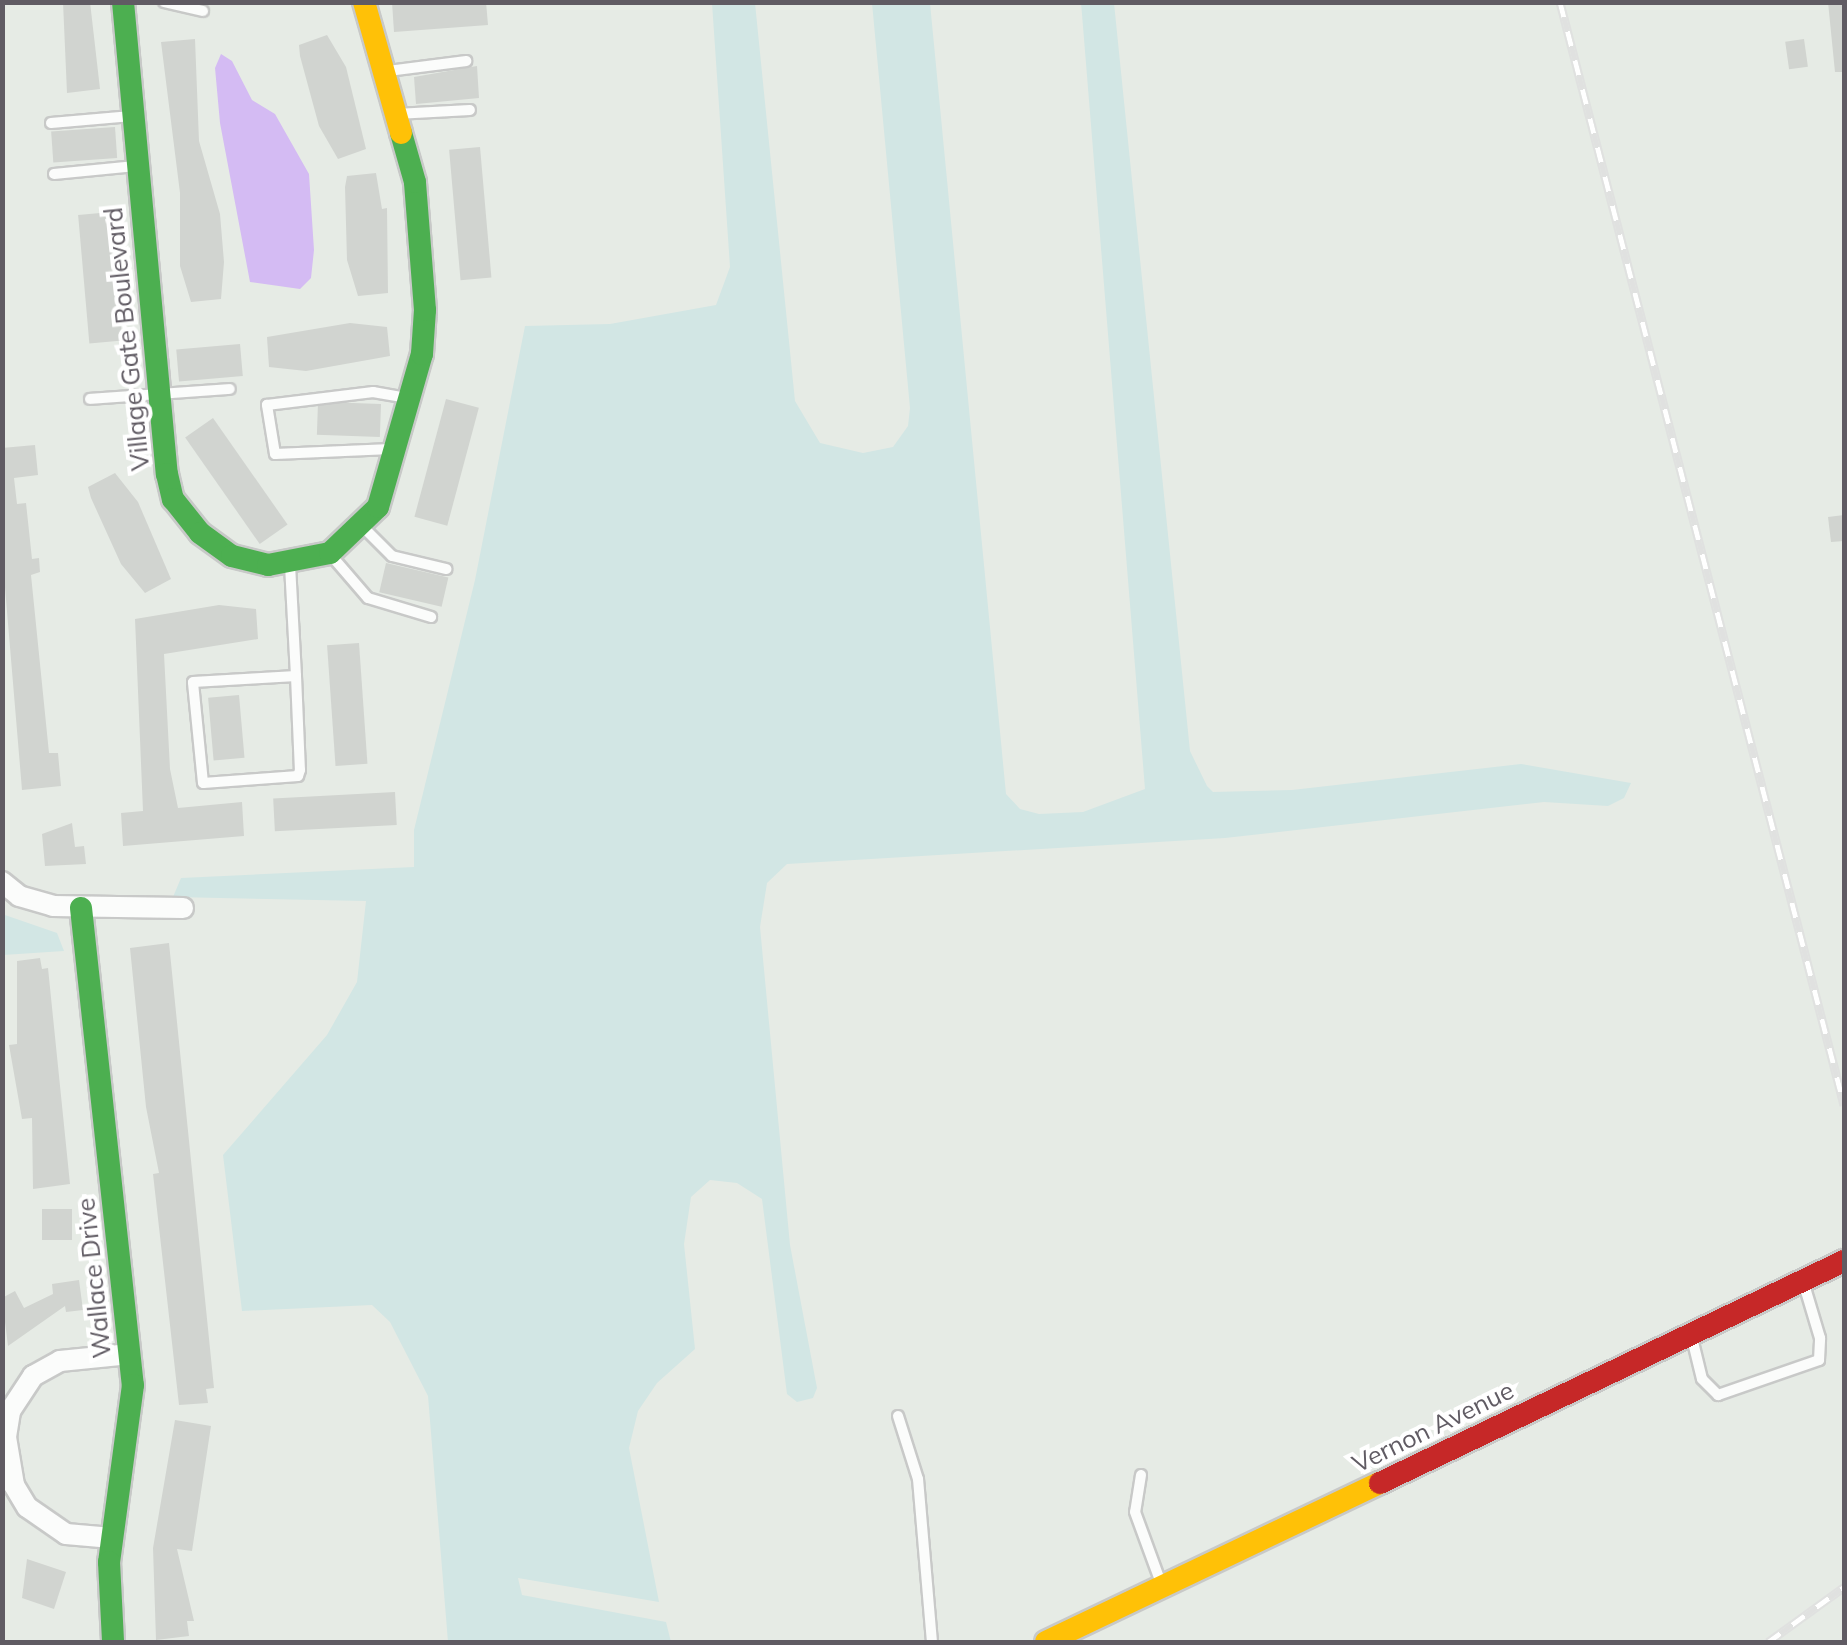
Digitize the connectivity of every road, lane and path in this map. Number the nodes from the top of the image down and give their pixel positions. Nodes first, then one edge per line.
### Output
1 (123, 2) edge
2 (164, 2) edge
3 (364, 2) edge
4 (203, 11) dead end
5 (466, 61) dead end
6 (380, 72) junction
7 (470, 110) dead end
8 (396, 114) junction
9 (133, 116) junction
10 (51, 122) dead end
11 (137, 166) junction
12 (54, 174) dead end
13 (230, 389) dead end
14 (157, 394) junction
15 (90, 399) dead end
16 (409, 399) junction
17 (397, 450) junction
18 (363, 528) junction
19 (330, 553) junction
20 (290, 564) junction
21 (446, 569) dead end
22 (431, 617) dead end
23 (296, 676) junction
24 (2, 882) edge
25 (80, 908) junction
26 (183, 908) dead end
27 (1844, 1261) edge
28 (1803, 1280) junction
29 (1691, 1334) junction
30 (130, 1354) junction
31 (898, 1416) dead end
32 (1141, 1475) dead end
33 (112, 1538) junction
34 (1164, 1588) junction
35 (112, 1642) edge
36 (932, 1642) edge
37 (1046, 1642) edge

1 - 9 street, Village Gate Boulevard
2 - 4 lane
3 - 6 street, Village Gate Boulevard
5 - 6 lane
6 - 8 street, Village Gate Boulevard
7 - 8 lane
8 - 16 street, Village Gate Boulevard
9 - 10 lane
9 - 11 street, Village Gate Boulevard
11 - 12 lane
11 - 14 street, Village Gate Boulevard
13 - 14 lane
14 - 15 lane
14 - 20 street, Village Gate Boulevard
16 - 17 street, Village Gate Boulevard
16 - 17 lane
17 - 18 street, Village Gate Boulevard
18 - 19 street, Village Gate Boulevard
18 - 21 lane
19 - 20 street, Village Gate Boulevard
19 - 22 lane
20 - 23 lane
23 - 23 lane
24 - 25 street
25 - 26 street
25 - 30 street, Wallace Drive
27 - 28 street, Vernon Avenue
28 - 29 street, Vernon Avenue
28 - 29 lane
29 - 34 street, Vernon Avenue
30 - 33 street, Wallace Drive
30 - 33 street
31 - 36 lane
32 - 34 lane
33 - 35 street, Wallace Drive
34 - 37 street, Vernon Avenue

